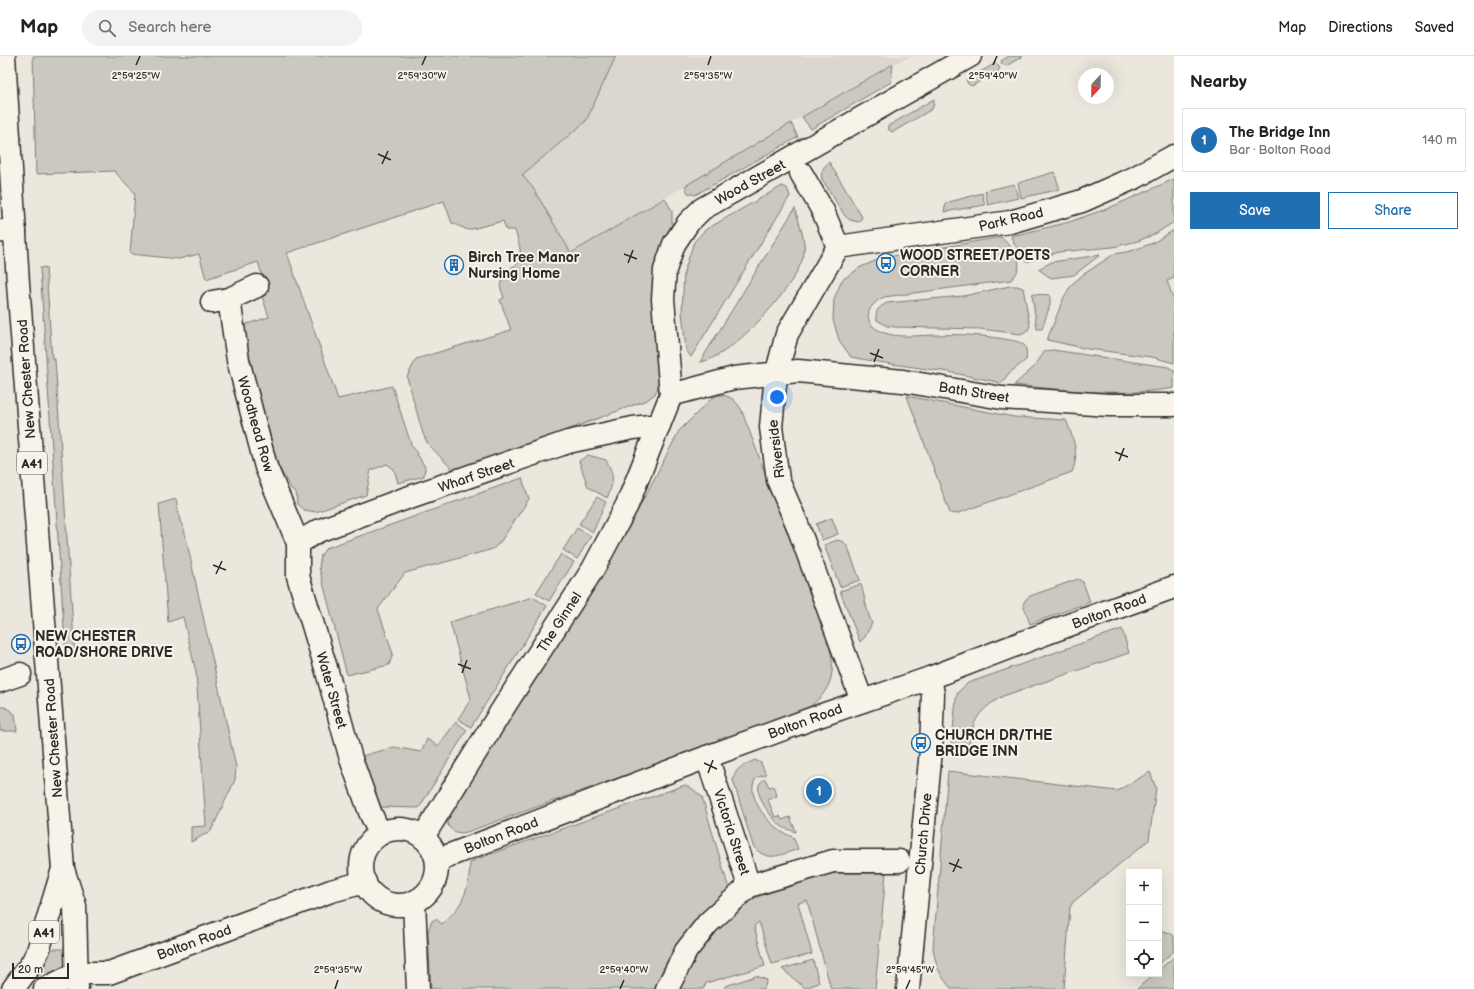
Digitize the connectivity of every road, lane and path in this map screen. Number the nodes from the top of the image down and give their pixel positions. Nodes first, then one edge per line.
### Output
1 (4, 56) edge
2 (970, 56) edge
3 (1174, 156) edge
4 (801, 173) dead end
5 (8, 232) edge
6 (838, 246) junction
7 (257, 286) dead end
8 (776, 374) junction
9 (671, 395) junction
10 (1174, 405) edge
11 (659, 425) junction
12 (298, 543) junction
13 (1174, 587) edge
14 (930, 678) junction
15 (862, 701) junction
16 (707, 756) junction
17 (380, 834) junction
18 (423, 837) junction
19 (437, 860) junction
20 (899, 861) dead end
21 (63, 870) junction
22 (365, 882) junction
23 (749, 886) junction
24 (414, 902) junction
25 (77, 981) edge
26 (13, 989) edge
27 (45, 989) edge
28 (418, 989) edge
29 (668, 989) edge
30 (908, 989) edge

1 - 5 main road, New Chester Road / A41
2 - 9 main road, Wood Street
3 - 6 main road, Park Road
4 - 6 main road
5 - 21 main road, New Chester Road / A41
6 - 8 main road, Riverside
7 - 12 main road, Woodhead Row
8 - 9 main road
8 - 10 main road, Bath Street
8 - 15 main road, Riverside
9 - 11 main road, The Ginnel
11 - 12 main road, Wharf Street
11 - 18 main road, The Ginnel
12 - 17 main road, Water Street
13 - 14 main road, Bolton Road
14 - 15 main road, Bolton Road
14 - 30 main road, Church Drive
15 - 16 main road, Bolton Road
16 - 19 main road, Bolton Road
16 - 23 main road, Victoria Street
17 - 18 main road
17 - 22 main road
18 - 19 main road
19 - 24 main road
20 - 23 main road
21 - 25 main road, New Chester Road / A41
21 - 26 main road, New Chester Road / A41
22 - 24 main road
22 - 25 main road, Bolton Road
23 - 29 main road
24 - 28 main road
25 - 27 main road, Bolton Road

